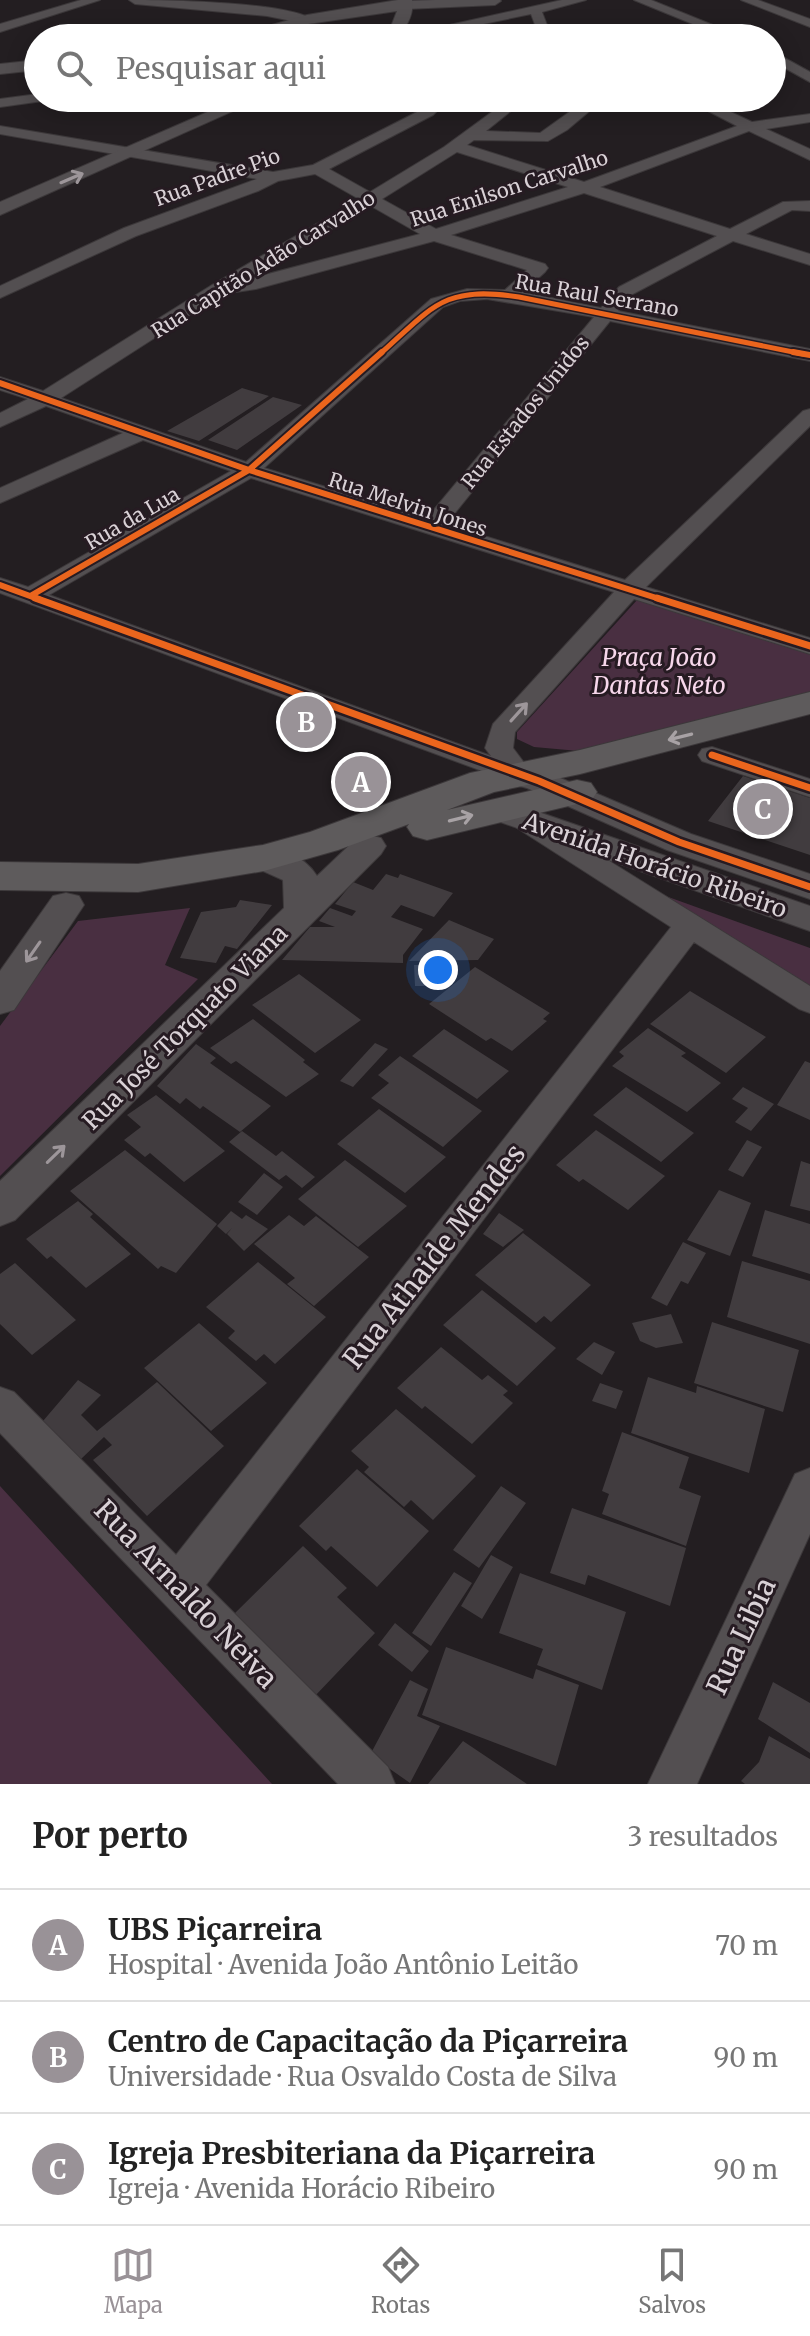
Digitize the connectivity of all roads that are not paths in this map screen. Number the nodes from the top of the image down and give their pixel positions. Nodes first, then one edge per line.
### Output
1 (94, 0) edge
2 (135, 0) edge
3 (271, 0) edge
4 (514, 0) edge
5 (580, 0) edge
6 (640, 0) edge
7 (747, 0) edge
8 (405, 3) edge
9 (535, 9) junction
10 (247, 10) junction
11 (0, 15) edge
12 (24, 20) junction
13 (307, 20) junction
14 (810, 23) edge
15 (293, 24) edge
16 (400, 24) edge
17 (464, 24) edge
18 (541, 24) edge
19 (703, 24) edge
20 (0, 28) edge
21 (786, 63) edge
22 (24, 66) edge
23 (0, 69) edge
24 (810, 78) edge
25 (24, 100) edge
26 (0, 103) edge
27 (222, 112) edge
28 (428, 112) edge
29 (501, 112) edge
30 (581, 112) edge
31 (718, 112) edge
32 (810, 118) edge
33 (747, 127) junction
34 (0, 130) edge
35 (470, 135) junction
36 (33, 137) junction
37 (455, 146) junction
38 (8, 149) dead end
39 (128, 154) junction
40 (810, 155) edge
41 (317, 169) junction
42 (273, 177) junction
43 (589, 186) junction
44 (371, 197) junction
45 (810, 206) edge
46 (0, 209) edge
47 (730, 235) junction
48 (436, 236) junction
49 (810, 260) edge
50 (218, 289) junction
51 (0, 293) edge
52 (510, 295) junction
53 (605, 314) junction
54 (810, 355) edge
55 (0, 383) edge
56 (50, 398) junction
57 (810, 415) edge
58 (0, 421) edge
59 (143, 432) junction
60 (249, 470) junction
61 (0, 496) edge
62 (431, 528) junction
63 (0, 585) edge
64 (630, 589) junction
65 (32, 595) junction
66 (810, 646) edge
67 (810, 703) edge
68 (810, 728) edge
69 (712, 755) junction
70 (520, 776) junction
71 (810, 788) edge
72 (569, 794) junction
73 (511, 814) junction
74 (0, 876) edge
75 (288, 880) junction
76 (810, 887) edge
77 (0, 905) edge
78 (66, 905) junction
79 (810, 919) edge
80 (689, 926) junction
81 (0, 1000) edge
82 (810, 1001) edge
83 (0, 1208) edge
84 (0, 1405) edge
85 (810, 1488) edge
86 (178, 1587) junction
87 (371, 1784) edge
88 (672, 1784) edge

1 - 12 street
2 - 10 street
3 - 10 street
4 - 8 street
5 - 9 street
6 - 19 street
7 - 14 street
8 - 13 street
8 - 16 street
9 - 17 street
9 - 18 street
10 - 13 street
11 - 12 street
12 - 20 street
13 - 15 street
21 - 24 street
22 - 23 street
25 - 26 street
27 - 39 street
28 - 41 street, Rua Padre Pio
29 - 35 street, Rua Capitão Adão Carvalho
30 - 35 street
31 - 33 street
32 - 33 street, Rua Enilson Carvalho
33 - 40 street
33 - 43 street, Rua Enilson Carvalho
34 - 36 street
35 - 37 street, Rua Capitão Adão Carvalho
36 - 38 street
36 - 39 street
37 - 43 street
37 - 44 street, Rua Capitão Adão Carvalho
39 - 42 street
46 -> 39 street
41 - 42 street, Rua Padre Pio
41 - 44 street
42 - 51 street, Rua Padre Pio
43 - 47 street
43 - 48 street, Rua Enilson Carvalho
44 - 48 street
44 - 50 street, Rua Capitão Adão Carvalho
45 - 47 street, Rua Estados Unidos
47 - 49 street
47 - 53 street, Rua Estados Unidos
48 - 50 street, Rua Enilson Carvalho
48 - 52 street
50 - 56 street, Rua Capitão Adão Carvalho
52 - 53 street, Rua Raul Serrano
52 - 60 street, Rua Raul Serrano
53 - 54 street, Rua Raul Serrano
53 - 62 street, Rua Estados Unidos
55 - 56 street, Rua Melvin Jones
56 - 58 street, Rua Capitão Adão Carvalho
56 - 59 street, Rua Melvin Jones
57 - 64 street
59 - 60 street, Rua Melvin Jones
59 - 61 street
60 - 62 street, Rua Melvin Jones
60 - 65 street, Rua da Lua
62 - 64 street, Rua Melvin Jones
63 - 65 street
64 - 66 street, Rua Melvin Jones
70 -> 64 street
65 - 70 street
67 -> 70 main road
68 - 69 main road
69 - 71 street
69 - 72 main road
70 - 72 street, Avenida Horácio Ribeiro
70 - 75 main road
72 - 73 main road
72 - 76 street, Avenida Horácio Ribeiro
75 -> 73 main road
73 - 79 street, Avenida Horácio Ribeiro
73 - 80 street
74 - 75 main road
75 - 78 main road
83 -> 75 street, Rua José Torquato Viana
77 - 78 main road
78 -> 81 street
80 - 82 street
80 - 86 street, Rua Athaide Mendes
84 - 86 street, Rua Arnaldo Neiva
85 - 88 street, Rua Libia
86 - 87 street, Rua Arnaldo Neiva

